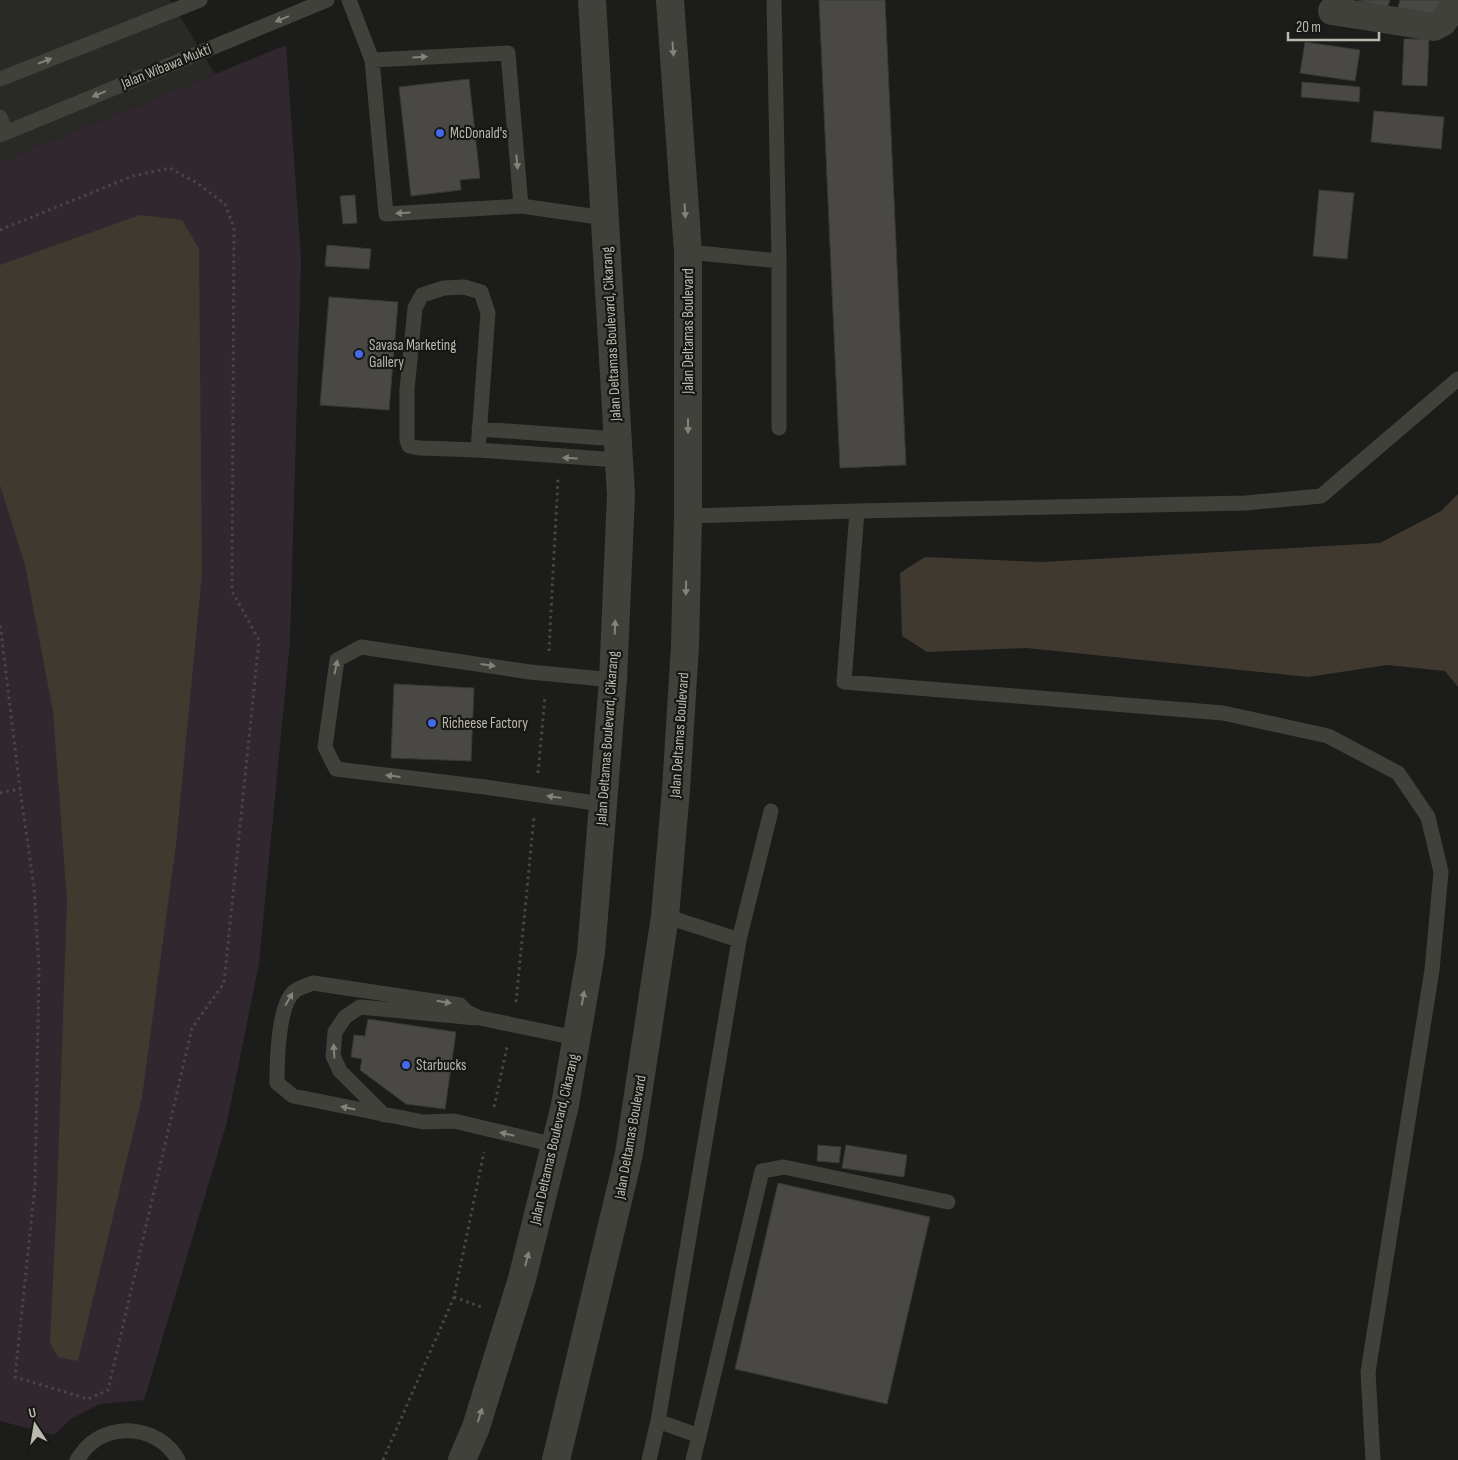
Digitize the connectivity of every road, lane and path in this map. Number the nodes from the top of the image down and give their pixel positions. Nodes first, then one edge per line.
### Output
1 (200, 0) edge
2 (327, 0) edge
3 (349, 0) edge
4 (592, 0) edge
5 (670, 0) edge
6 (774, 0) edge
7 (1458, 1) edge
8 (1332, 11) dead end
9 (372, 60) junction
10 (0, 78) edge
11 (0, 117) edge
12 (3, 133) edge
13 (521, 206) junction
14 (605, 218) junction
15 (0, 230) edge
16 (688, 252) junction
17 (779, 261) junction
18 (1458, 379) edge
19 (779, 428) dead end
20 (479, 429) junction
21 (618, 449) junction
22 (478, 450) junction
23 (560, 457) junction
24 (857, 510) junction
25 (688, 516) junction
26 (0, 623) edge
27 (547, 674) junction
28 (613, 680) junction
29 (20, 789) junction
30 (0, 793) edge
31 (536, 795) junction
32 (602, 804) junction
33 (771, 811) dead end
34 (665, 916) junction
35 (739, 940) junction
36 (480, 1018) junction
37 (511, 1025) junction
38 (576, 1038) junction
39 (384, 1115) junction
40 (489, 1129) junction
41 (555, 1145) junction
42 (948, 1202) dead end
43 (658, 1421) junction
44 (699, 1436) junction
45 (77, 1460) edge
46 (178, 1460) edge
47 (384, 1460) edge
48 (462, 1460) edge
49 (556, 1460) edge
50 (649, 1460) edge
51 (693, 1460) edge
52 (1372, 1460) edge

10 -> 1 lane
2 -> 12 lane, Jalan Wibawa Mukti
3 - 9 lane
4 - 14 street, Jalan Deltamas Boulevard, Cikarang
5 -> 16 street, Jalan Deltamas Boulevard
6 - 17 lane
7 - 8 street
9 -> 13 lane
13 -> 9 lane
11 - 12 lane, Jalan Wibawa Mukti
13 - 14 lane
14 - 21 street, Jalan Deltamas Boulevard, Cikarang
15 - 29 path
16 - 17 lane
16 -> 25 street, Jalan Deltamas Boulevard
17 - 19 lane
18 - 24 lane
20 - 21 lane
20 - 22 lane
20 - 22 lane
21 -> 23 lane
28 -> 21 street, Jalan Deltamas Boulevard, Cikarang
22 - 23 lane
23 - 27 path
24 - 25 lane
24 - 52 lane
25 -> 34 street, Jalan Deltamas Boulevard
26 - 29 path
27 - 28 lane
27 - 31 path
31 -> 27 lane
28 - 32 street, Jalan Deltamas Boulevard, Cikarang
29 - 30 path
32 -> 31 lane
31 - 37 path
38 -> 32 street, Jalan Deltamas Boulevard, Cikarang
33 - 35 lane
34 - 35 lane
34 - 49 street, Jalan Deltamas Boulevard
35 - 43 lane
36 - 37 lane
39 -> 36 lane
39 -> 36 lane
37 - 38 lane
37 - 40 path
38 - 41 street, Jalan Deltamas Boulevard, Cikarang
39 - 40 lane
41 -> 40 lane
40 - 47 path
48 -> 41 street, Jalan Deltamas Boulevard, Cikarang
42 - 44 lane
43 - 44 lane
43 - 50 lane
44 - 51 lane
45 - 46 lane

